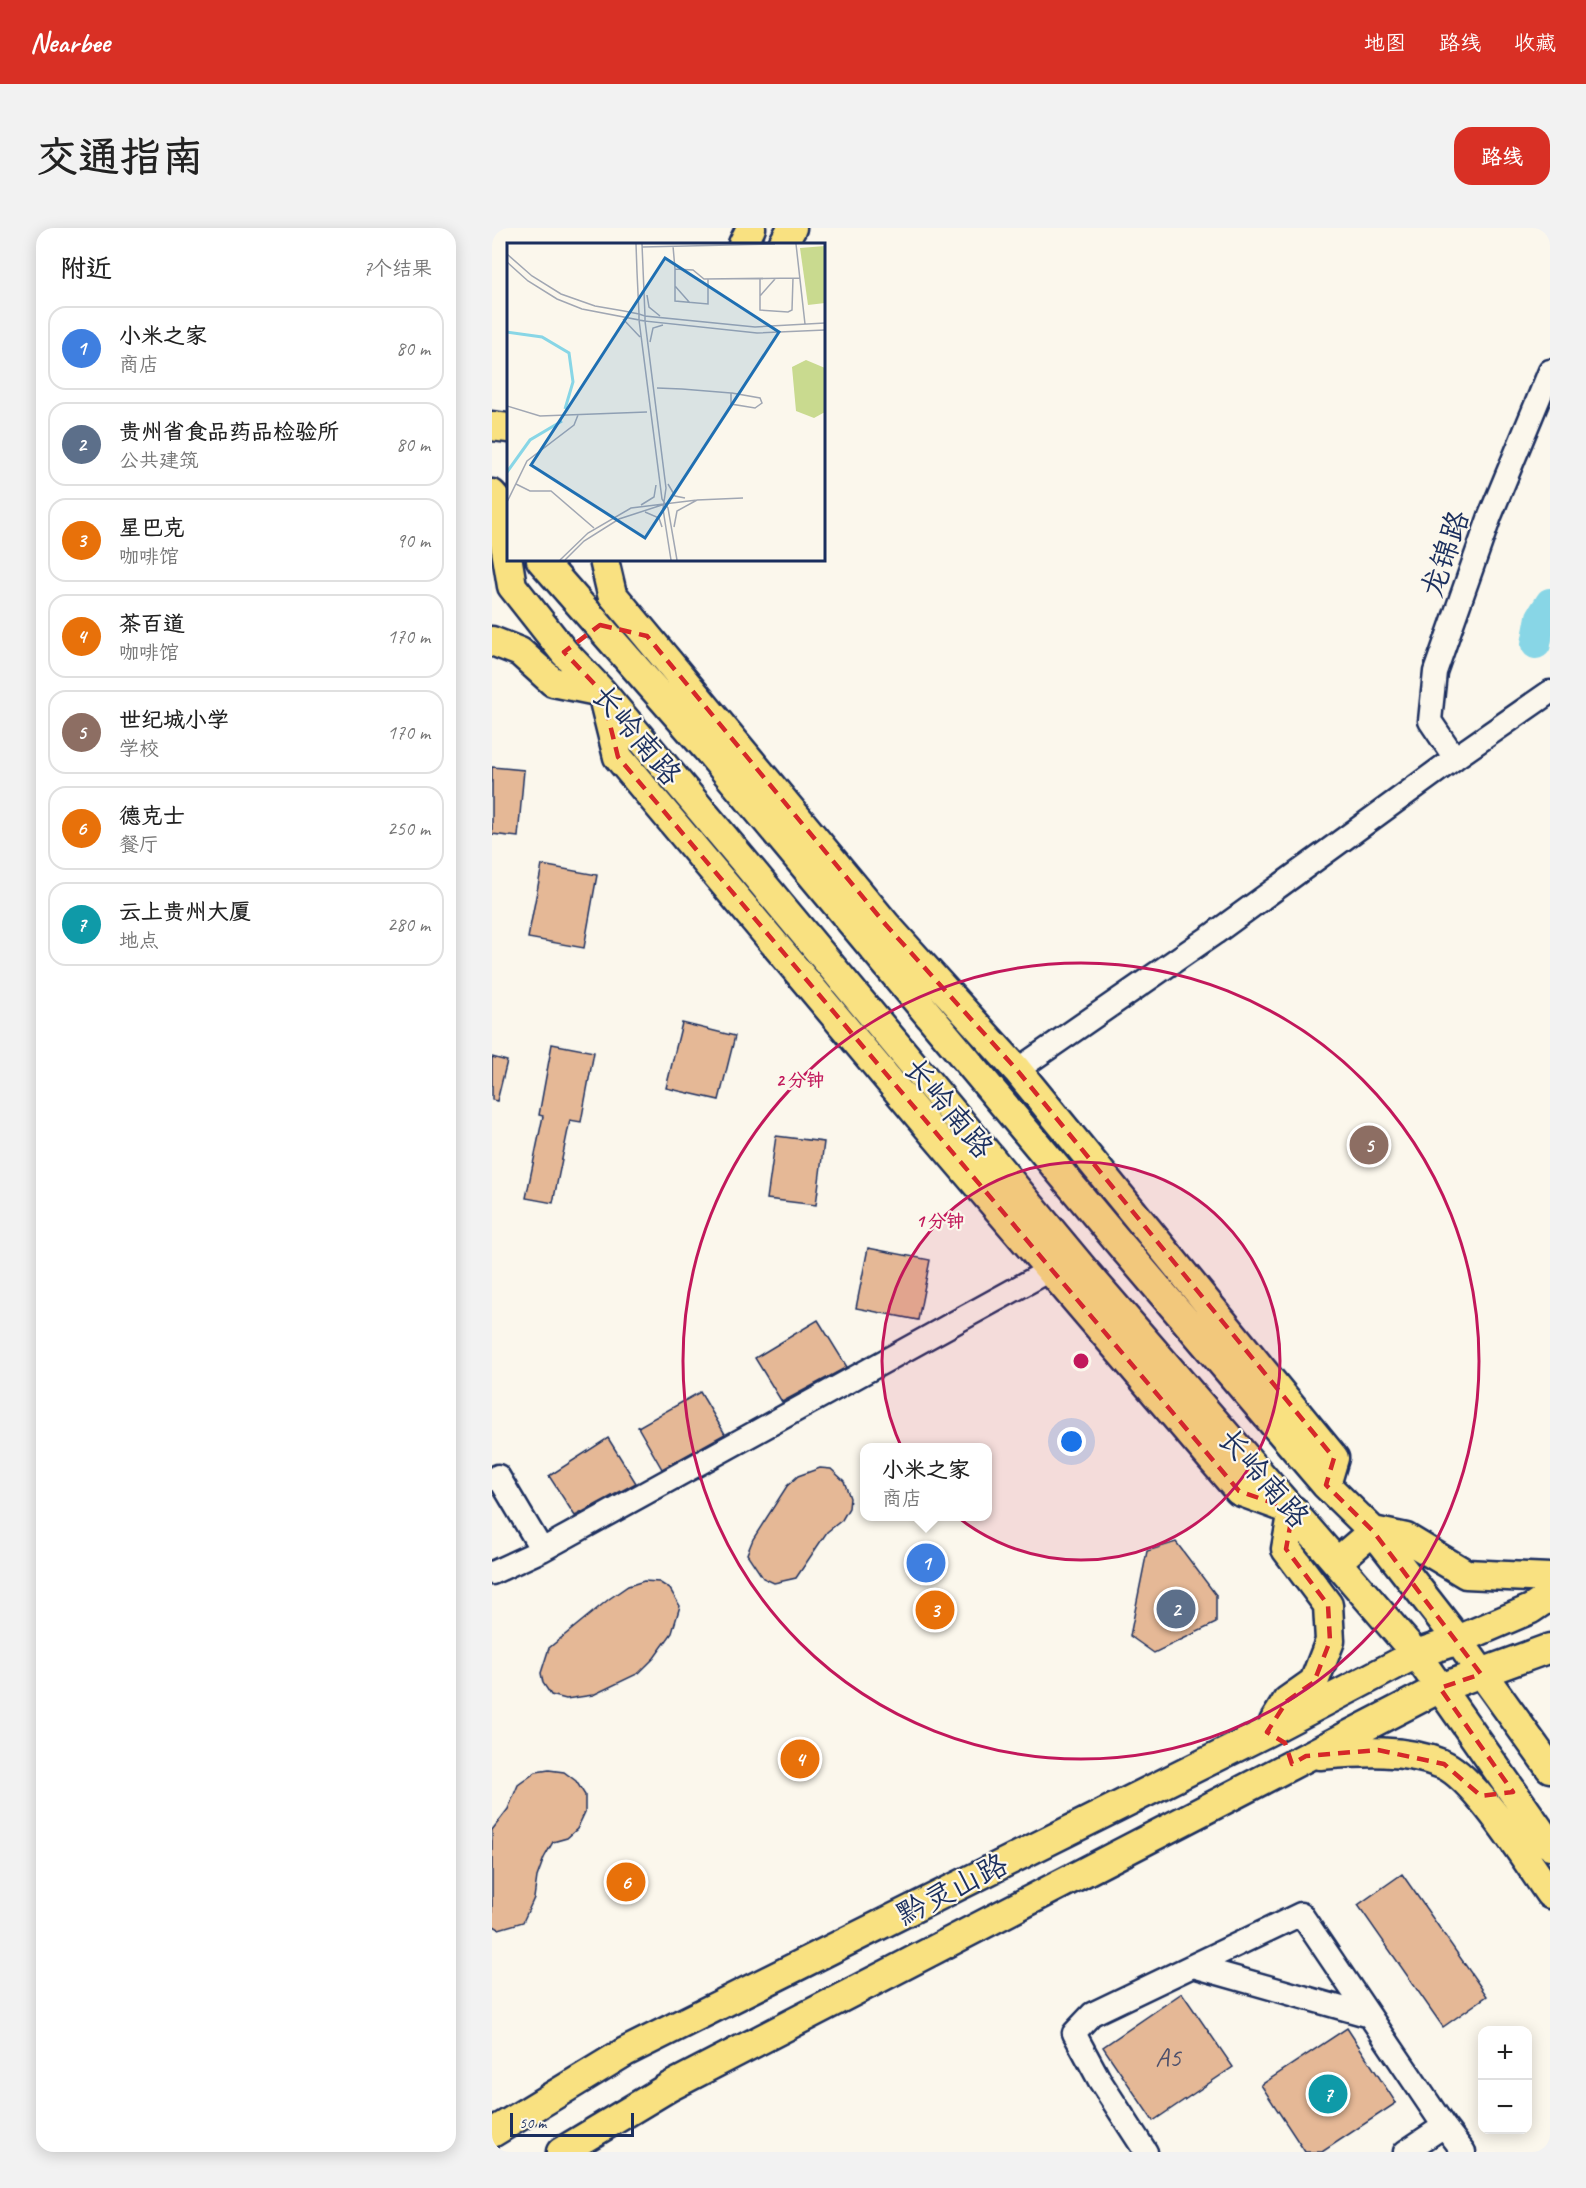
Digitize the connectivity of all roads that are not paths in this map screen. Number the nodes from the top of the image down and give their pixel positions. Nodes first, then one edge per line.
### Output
1 (751, 228) edge
2 (792, 228) edge
3 (744, 243) edge
4 (784, 243) edge
5 (1550, 371) edge
6 (492, 426) edge
7 (507, 428) edge
8 (492, 494) edge
9 (501, 551) edge
10 (542, 561) edge
11 (604, 561) edge
12 (600, 625) junction
13 (647, 636) junction
14 (492, 641) edge
15 (564, 652) junction
16 (653, 686) junction
17 (602, 692) junction
18 (1550, 692) edge
19 (1455, 758) junction
20 (1017, 1070) junction
21 (1052, 1269) junction
22 (492, 1479) edge
23 (1326, 1485) junction
24 (1293, 1510) junction
25 (1373, 1531) junction
26 (542, 1550) junction
27 (1337, 1562) junction
28 (492, 1573) edge
29 (1550, 1578) edge
30 (1550, 1596) edge
31 (1458, 1640) junction
32 (1550, 1648) edge
33 (1416, 1654) junction
34 (1481, 1674) junction
35 (1440, 1688) junction
36 (1267, 1732) junction
37 (1299, 1760) junction
38 (1548, 1762) edge
39 (1513, 1792) junction
40 (1481, 1796) junction
41 (1550, 1845) edge
42 (1550, 1894) edge
43 (1193, 1966) junction
44 (1370, 2016) junction
45 (1444, 2126) junction
46 (492, 2133) edge
47 (561, 2152) edge
48 (1146, 2152) edge
49 (1405, 2152) edge
50 (1464, 2152) edge

1 - 3 main road
2 - 4 main road
5 - 19 street, 龙锦路
6 - 7 main road
8 - 9 main road, 长岭南路
9 - 15 main road, 长岭南路
10 - 12 main road, 长岭南路
11 - 13 main road
12 - 13 main road
12 - 15 main road
12 - 16 main road, 长岭南路
13 - 16 main road
13 - 20 main road
14 - 17 main road
15 - 17 main road, 长岭南路
16 - 23 main road, 长岭南路
17 - 21 main road
17 - 24 main road, 长岭南路
18 - 19 street
19 - 20 street
20 - 23 main road
21 - 24 main road
21 - 26 street
22 - 26 street
23 - 25 main road, 长岭南路
24 - 27 main road, 长岭南路
24 - 36 main road
25 - 27 main road
25 - 29 main road
25 - 31 main road, 长岭南路
26 - 28 street
27 - 33 main road, 长岭南路
30 - 31 main road
31 - 33 main road, 黔灵山路
31 - 34 main road, 长岭南路
32 - 34 main road
33 - 35 main road, 长岭南路
33 - 36 main road, 黔灵山路
34 - 35 main road, 黔灵山路
34 - 38 main road
35 - 37 main road, 黔灵山路
35 - 39 main road
36 - 37 main road
36 - 46 main road, 黔灵山路
37 - 40 main road
37 - 47 main road, 黔灵山路
38 - 39 main road
39 - 40 main road
39 - 41 main road
40 - 42 main road
43 - 44 street
43 - 44 street
43 - 48 street
44 - 45 street
45 - 49 street
45 - 50 street

